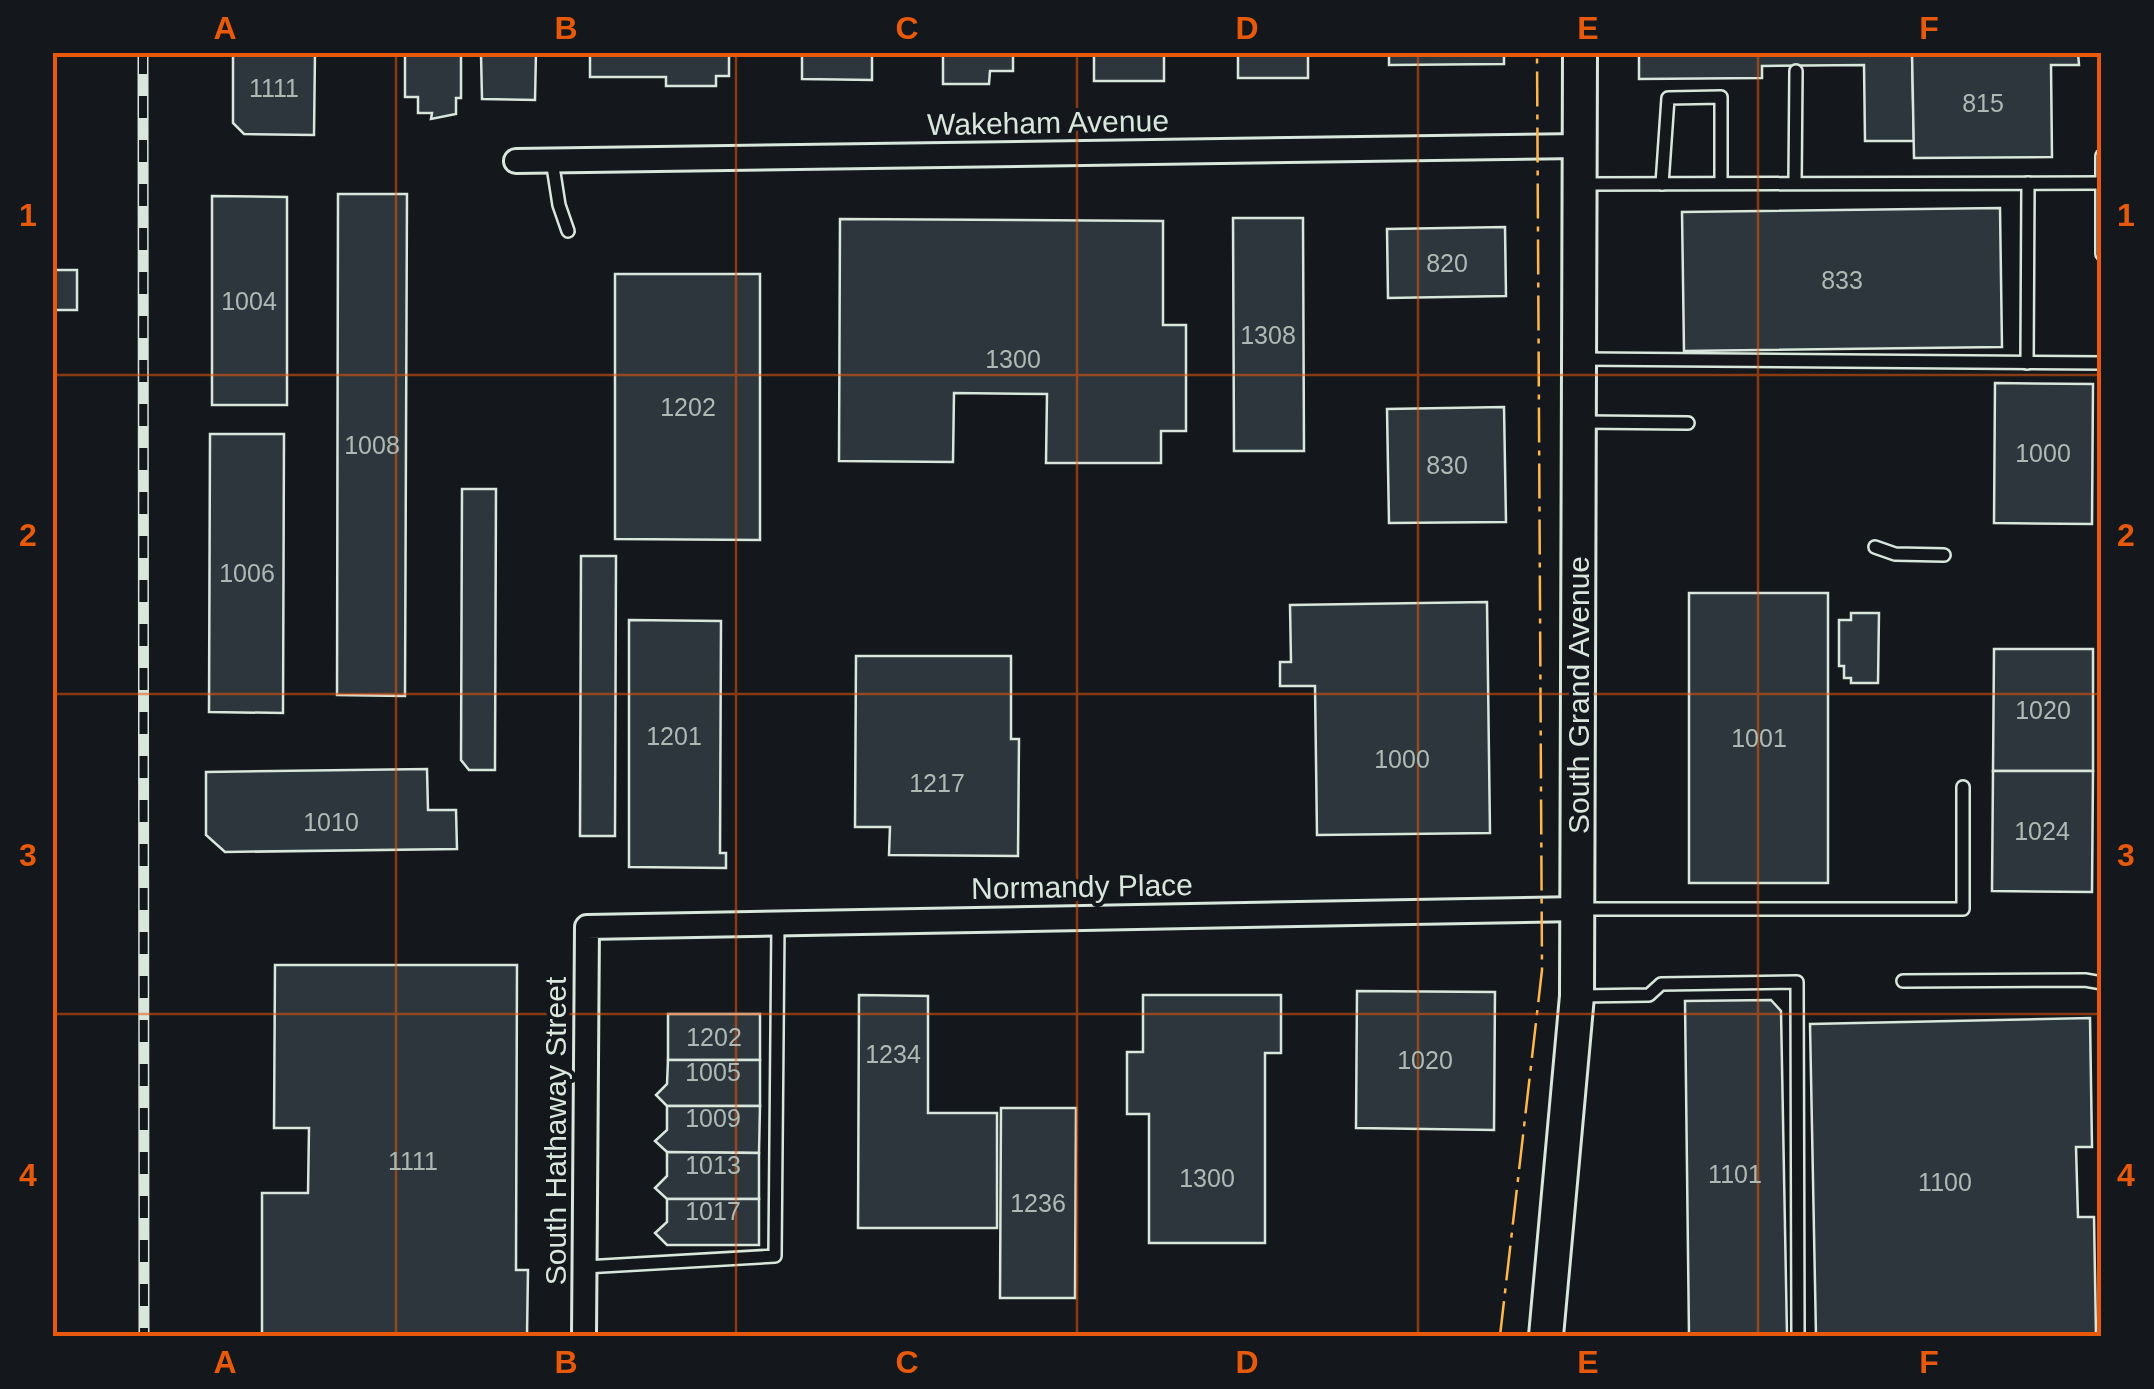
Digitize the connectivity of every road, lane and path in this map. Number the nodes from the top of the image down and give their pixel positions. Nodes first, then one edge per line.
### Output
1 (1580, 52) edge
2 (1796, 71) dead end
3 (1580, 146) junction
4 (2102, 156) edge
5 (552, 160) junction
6 (516, 161) dead end
7 (1580, 184) junction
8 (1662, 184) junction
9 (1721, 184) junction
10 (1795, 184) junction
11 (2028, 184) junction
12 (2101, 184) edge
13 (568, 231) dead end
14 (2102, 254) edge
15 (1580, 359) junction
16 (2028, 363) junction
17 (2102, 363) edge
18 (1580, 422) junction
19 (1688, 423) dead end
20 (1875, 547) dead end
21 (1944, 555) dead end
22 (1963, 787) dead end
23 (1578, 910) junction
24 (778, 923) junction
25 (587, 927) joint
26 (1904, 981) dead end
27 (2102, 984) edge
28 (1578, 996) junction
29 (585, 1268) junction
30 (584, 1336) edge
31 (1546, 1336) edge
32 (1798, 1336) edge

1 - 3 main road, South Grand Avenue
2 - 10 lane
3 - 5 street, Wakeham Avenue
3 - 7 main road, South Grand Avenue
4 - 12 lane
5 - 6 street, Wakeham Avenue
5 - 13 lane
7 - 8 lane
7 - 15 main road, South Grand Avenue
8 - 9 lane
8 - 9 lane
9 - 10 lane
10 - 11 lane
11 - 12 lane
11 - 16 lane
12 - 14 lane
15 - 16 lane
15 - 18 main road, South Grand Avenue
16 - 17 lane
18 - 19 lane
18 - 23 main road, South Grand Avenue
20 - 21 lane
22 - 23 lane
23 - 24 street, Normandy Place
23 - 28 main road, South Grand Avenue
24 - 25 street, Normandy Place
24 - 29 lane
25 - 29 street, South Hathaway Street
26 - 27 lane
28 - 31 main road, South Grand Avenue
28 - 32 lane
29 - 30 street, South Hathaway Street

